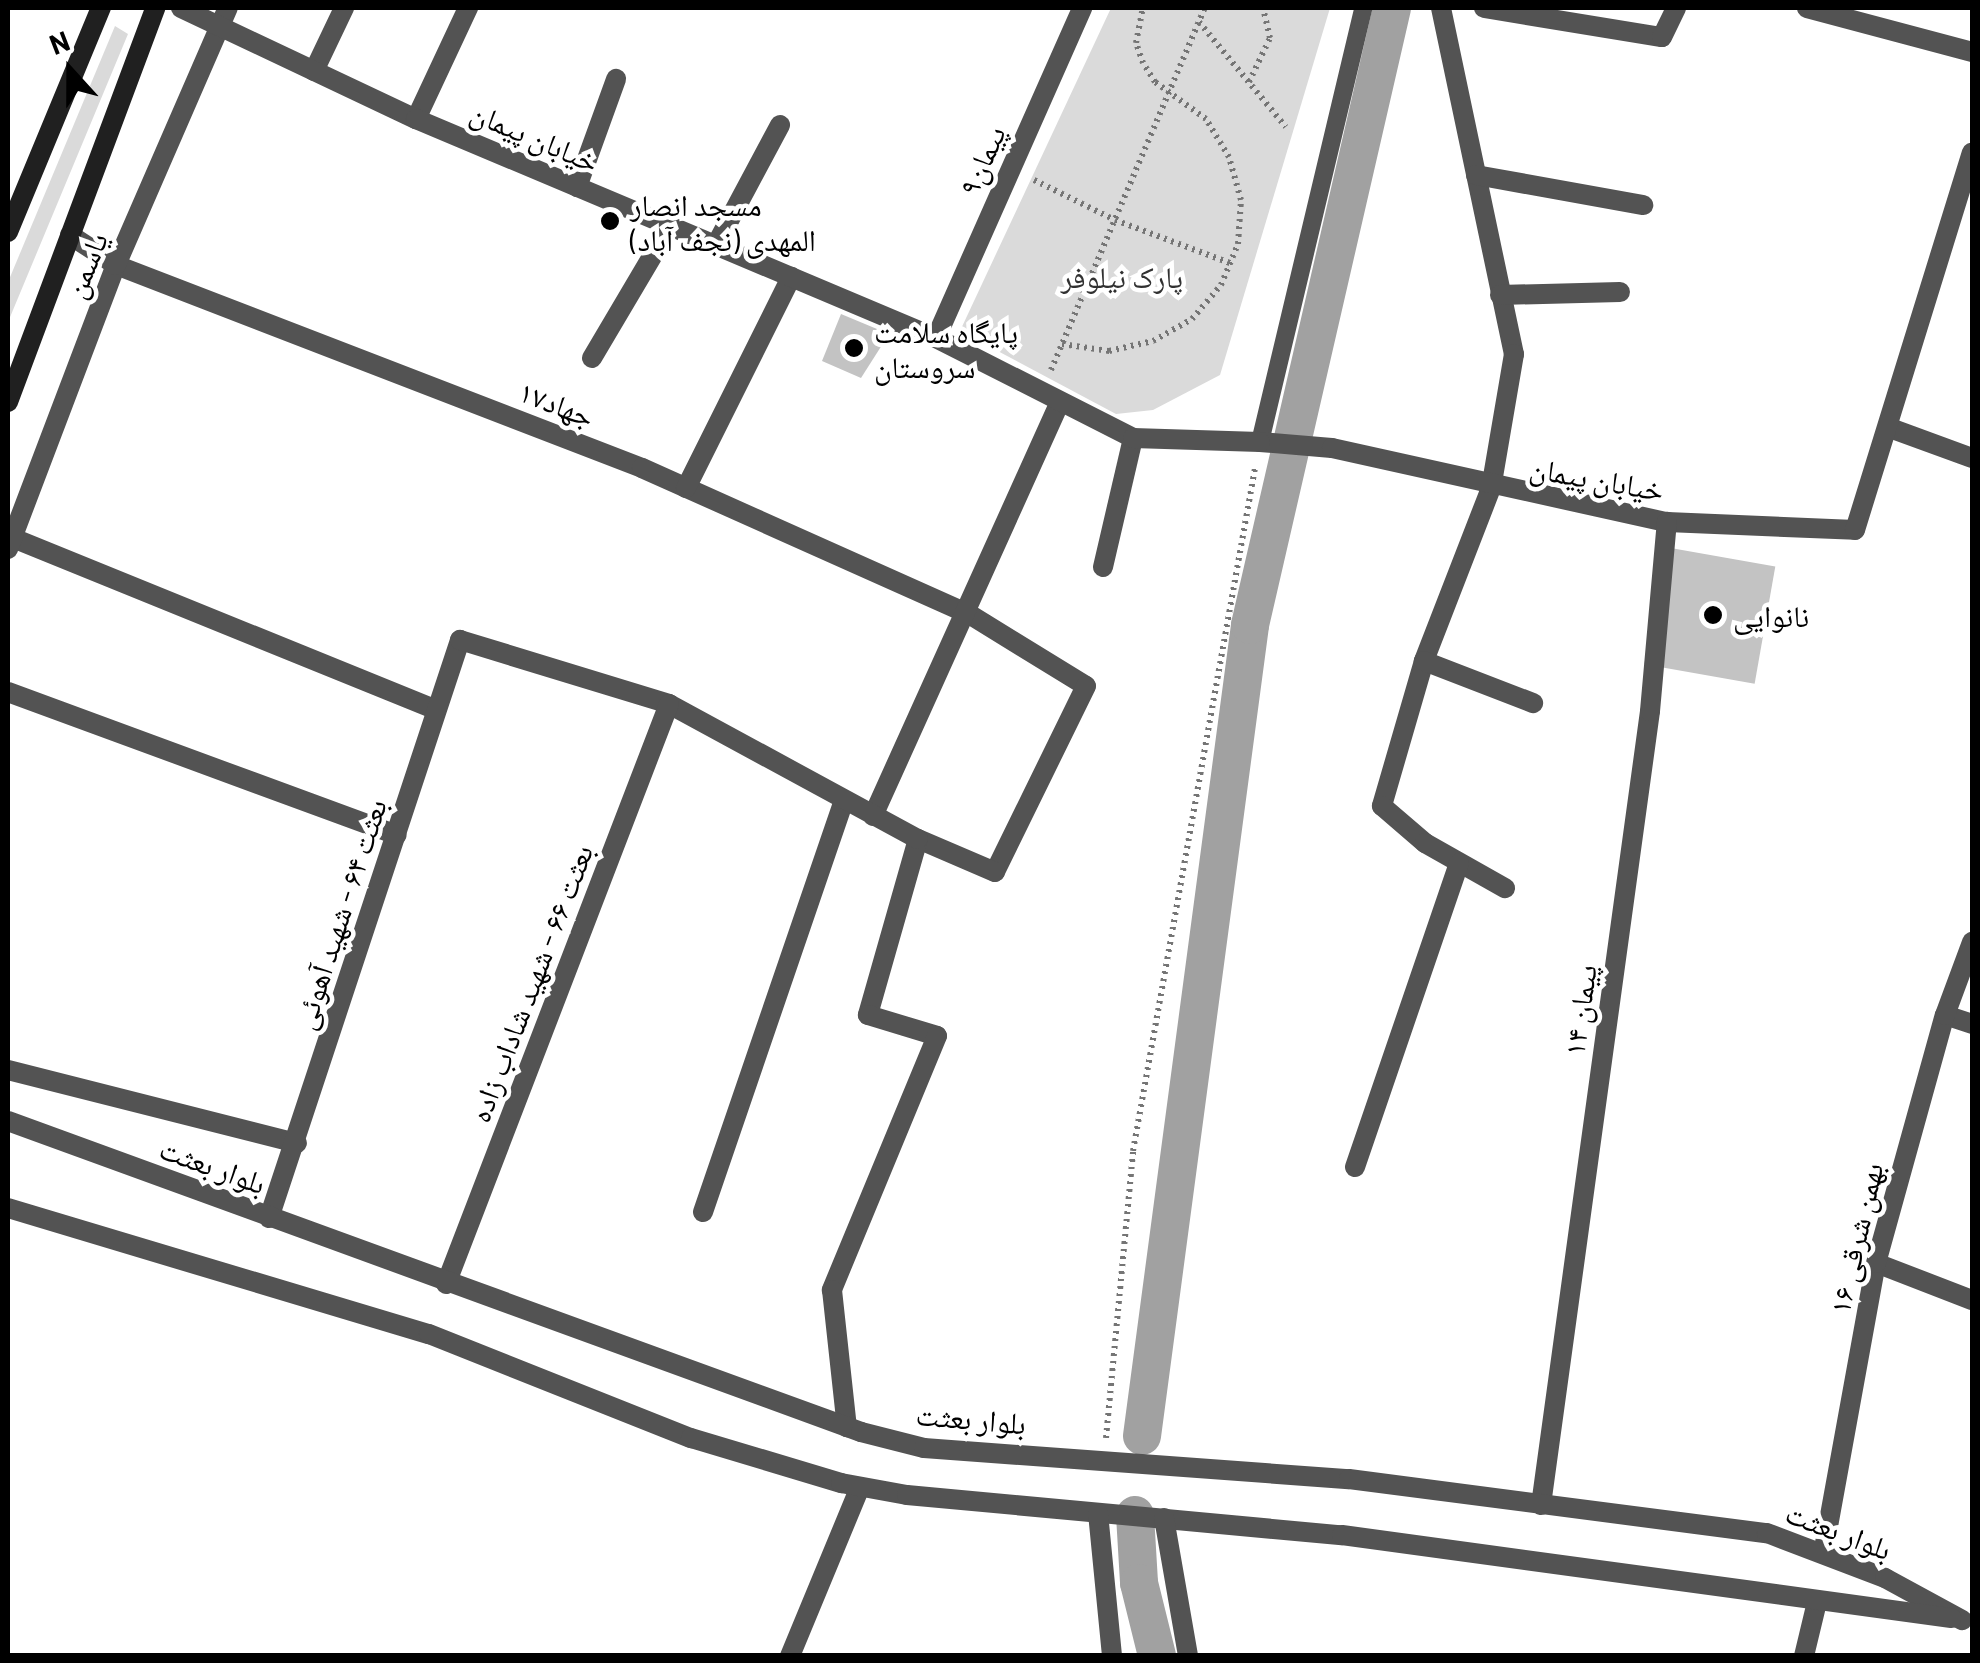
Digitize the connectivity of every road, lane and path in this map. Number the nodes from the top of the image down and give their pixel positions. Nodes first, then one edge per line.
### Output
1 (100, 8) edge
2 (155, 8) edge
3 (181, 8) edge
4 (228, 8) edge
5 (344, 8) edge
6 (468, 8) edge
7 (1082, 8) edge
8 (1143, 8) edge
9 (1205, 8) edge
10 (1264, 8) edge
11 (1363, 8) edge
12 (1441, 8) edge
13 (1484, 8) edge
14 (1676, 8) edge
15 (1806, 8) edge
16 (1199, 22) junction
17 (220, 29) junction
18 (1972, 52) edge
19 (314, 71) junction
20 (616, 79) dead end
21 (1249, 82) junction
22 (1170, 91) junction
23 (416, 119) junction
24 (780, 124) dead end
25 (1286, 127) dead end
26 (1972, 154) edge
27 (1010, 169) junction
28 (1476, 175) junction
29 (576, 187) junction
30 (1643, 205) dead end
31 (1115, 220) junction
32 (670, 226) junction
33 (8, 232) edge
34 (70, 235) junction
35 (716, 245) junction
36 (1230, 263) junction
37 (116, 265) junction
38 (791, 277) junction
39 (1620, 292) dead end
40 (1500, 295) junction
41 (936, 338) junction
42 (1062, 344) junction
43 (592, 358) dead end
44 (1050, 399) junction
45 (8, 402) edge
46 (1890, 428) junction
47 (1134, 438) junction
48 (1270, 442) junction
49 (1972, 458) edge
50 (686, 488) junction
51 (1491, 488) junction
52 (1667, 522) junction
53 (9, 541) edge
54 (1103, 567) dead end
55 (969, 614) junction
56 (1424, 660) junction
57 (8, 692) edge
58 (669, 704) junction
59 (1533, 704) dead end
60 (434, 709) junction
61 (844, 800) junction
62 (872, 816) junction
63 (396, 835) junction
64 (918, 839) junction
65 (1458, 863) junction
66 (1505, 888) dead end
67 (1972, 942) edge
68 (1945, 1015) junction
69 (1972, 1024) edge
70 (8, 1070) edge
71 (8, 1121) edge
72 (297, 1143) junction
73 (1355, 1167) dead end
74 (8, 1208) edge
75 (703, 1212) dead end
76 (270, 1218) junction
77 (1876, 1263) junction
78 (446, 1284) junction
79 (1972, 1300) edge
80 (847, 1428) junction
81 (1104, 1457) junction
82 (860, 1486) junction
83 (1541, 1504) junction
84 (1098, 1512) junction
85 (1164, 1518) junction
86 (1823, 1554) junction
87 (1817, 1602) junction
88 (1967, 1621) edge
89 (790, 1656) edge
90 (1112, 1656) edge
91 (1188, 1656) edge
92 (1804, 1656) edge

1 - 33 main road
2 - 34 main road
3 - 17 street, خیابان پیمان
4 - 17 street, یاسمن
5 - 19 street
6 - 23 street
7 - 27 street, پیمان۹
8 - 22 path
9 - 16 path
10 - 21 path
11 - 48 lane
12 - 28 street
13 - 14 street
15 - 18 street
16 - 21 path
16 - 22 path
17 - 19 street, خیابان پیمان
17 - 37 street, یاسمن
19 - 23 street, خیابان پیمان
20 - 29 street
21 - 25 path
22 - 31 path
22 - 36 path
23 - 29 street, خیابان پیمان
24 - 35 street
26 - 46 street
27 - 31 path
27 - 41 street, پیمان۹
28 - 30 street
28 - 40 street
29 - 32 street, خیابان پیمان
31 - 36 path
31 - 42 path
32 - 35 street, خیابان پیمان
32 - 43 street
34 - 37 street, جهاد۱۷
34 - 45 main road
35 - 38 street, خیابان پیمان
36 - 42 path
37 - 50 street, جهاد۱۷
37 - 53 street, یاسمن
38 - 41 street, خیابان پیمان
38 - 50 street
39 - 40 street
40 - 51 street
41 - 44 street, خیابان پیمان
42 - 44 path
44 - 47 street, خیابان پیمان
44 - 55 street
46 - 49 street
46 - 52 street, خیابان پیمان
47 - 48 street, خیابان پیمان
47 - 54 street
48 - 51 street, خیابان پیمان
48 - 81 path
50 - 55 street, جهاد۱۷
51 - 52 street, خیابان پیمان
51 - 56 street
52 - 83 street, پیمان ۱۴
53 - 60 street
55 - 62 street
55 - 64 street, جهاد۱۷
56 - 59 street
56 - 65 street
57 - 63 street
58 - 60 street, بعثت ۶۴ - شهید آهوئی
58 - 61 street
58 - 78 street, بعثت ۶۶ - شهید شاداب زاده
60 - 63 street, بعثت ۶۴ - شهید آهوئی
61 - 62 street
61 - 75 street
62 - 64 street
63 - 72 street, بعثت ۶۴ - شهید آهوئی
64 - 80 street
65 - 66 street
65 - 73 street
67 - 68 street, بهمن شرقی ۱۶
68 - 69 street
68 - 77 street, بهمن شرقی ۱۶
70 - 72 street
71 - 76 street, بلوار بعثت
72 - 76 street, بعثت ۶۴ - شهید آهوئی
74 - 82 street, بلوار بعثت
76 - 78 street, بلوار بعثت
77 - 79 street
77 - 86 street, بهمن شرقی ۱۶
78 - 80 street, بلوار بعثت
80 - 81 street, بلوار بعثت
81 - 83 street, بلوار بعثت
82 - 84 street, بلوار بعثت
82 - 89 street
83 - 86 street, بلوار بعثت
84 - 85 street, بلوار بعثت
84 - 90 street
85 - 87 street, بلوار بعثت
85 - 91 street
86 - 88 street, بلوار بعثت
87 - 88 street, بلوار بعثت
87 - 92 street

